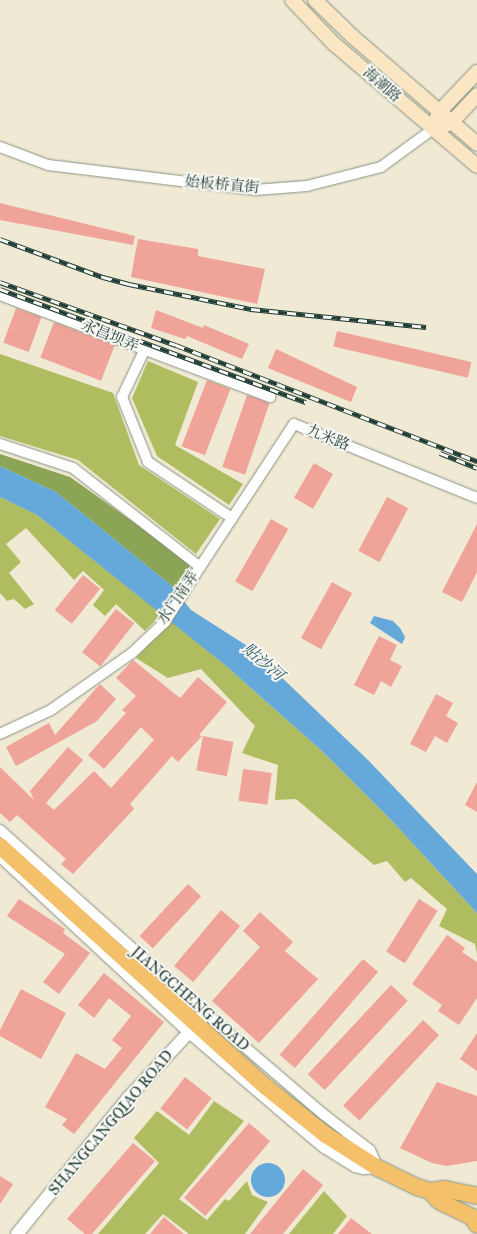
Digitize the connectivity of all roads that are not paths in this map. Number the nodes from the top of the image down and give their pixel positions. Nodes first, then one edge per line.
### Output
1 (292, 0) edge
2 (315, 0) edge
3 (477, 72) edge
4 (477, 95) edge
5 (440, 111) junction
6 (451, 123) junction
7 (433, 129) junction
8 (477, 144) edge
9 (0, 147) edge
10 (477, 166) edge
11 (0, 295) edge
12 (145, 350) junction
13 (270, 397) dead end
14 (0, 444) edge
15 (477, 498) edge
16 (232, 518) junction
17 (200, 567) junction
18 (0, 734) edge
19 (0, 830) edge
20 (0, 846) edge
21 (0, 857) edge
22 (197, 1024) junction
23 (430, 1191) junction
24 (477, 1196) edge
25 (477, 1225) edge
26 (17, 1234) edge

1 - 7 main road, 海潮路
2 - 5 main road, 海潮路
3 - 5 main road
4 - 6 main road
5 - 6 main road, 海潮路
5 - 7 main road
6 - 7 main road
6 - 8 main road, 海潮路
7 - 9 street, 始板桥直街
7 - 10 main road, 海潮路
11 - 12 street, 永昌坝弄
12 - 13 street
12 - 16 street, 永昌坝弄
14 - 17 street, 水门南弄
15 - 16 street, 九米路
16 - 17 street, 九米路
17 - 18 street, 水门南弄
19 - 22 street, JIANGCHENG ROAD
20 - 22 main road, JIANGCHENG ROAD
21 - 22 street, JIANGCHENG ROAD
22 - 23 main road, JIANGCHENG ROAD
22 - 26 street, SHANGCANGQIAO ROAD
23 - 24 main road, JIANGCHENG ROAD
23 - 25 main road, JIANGCHENG ROAD

